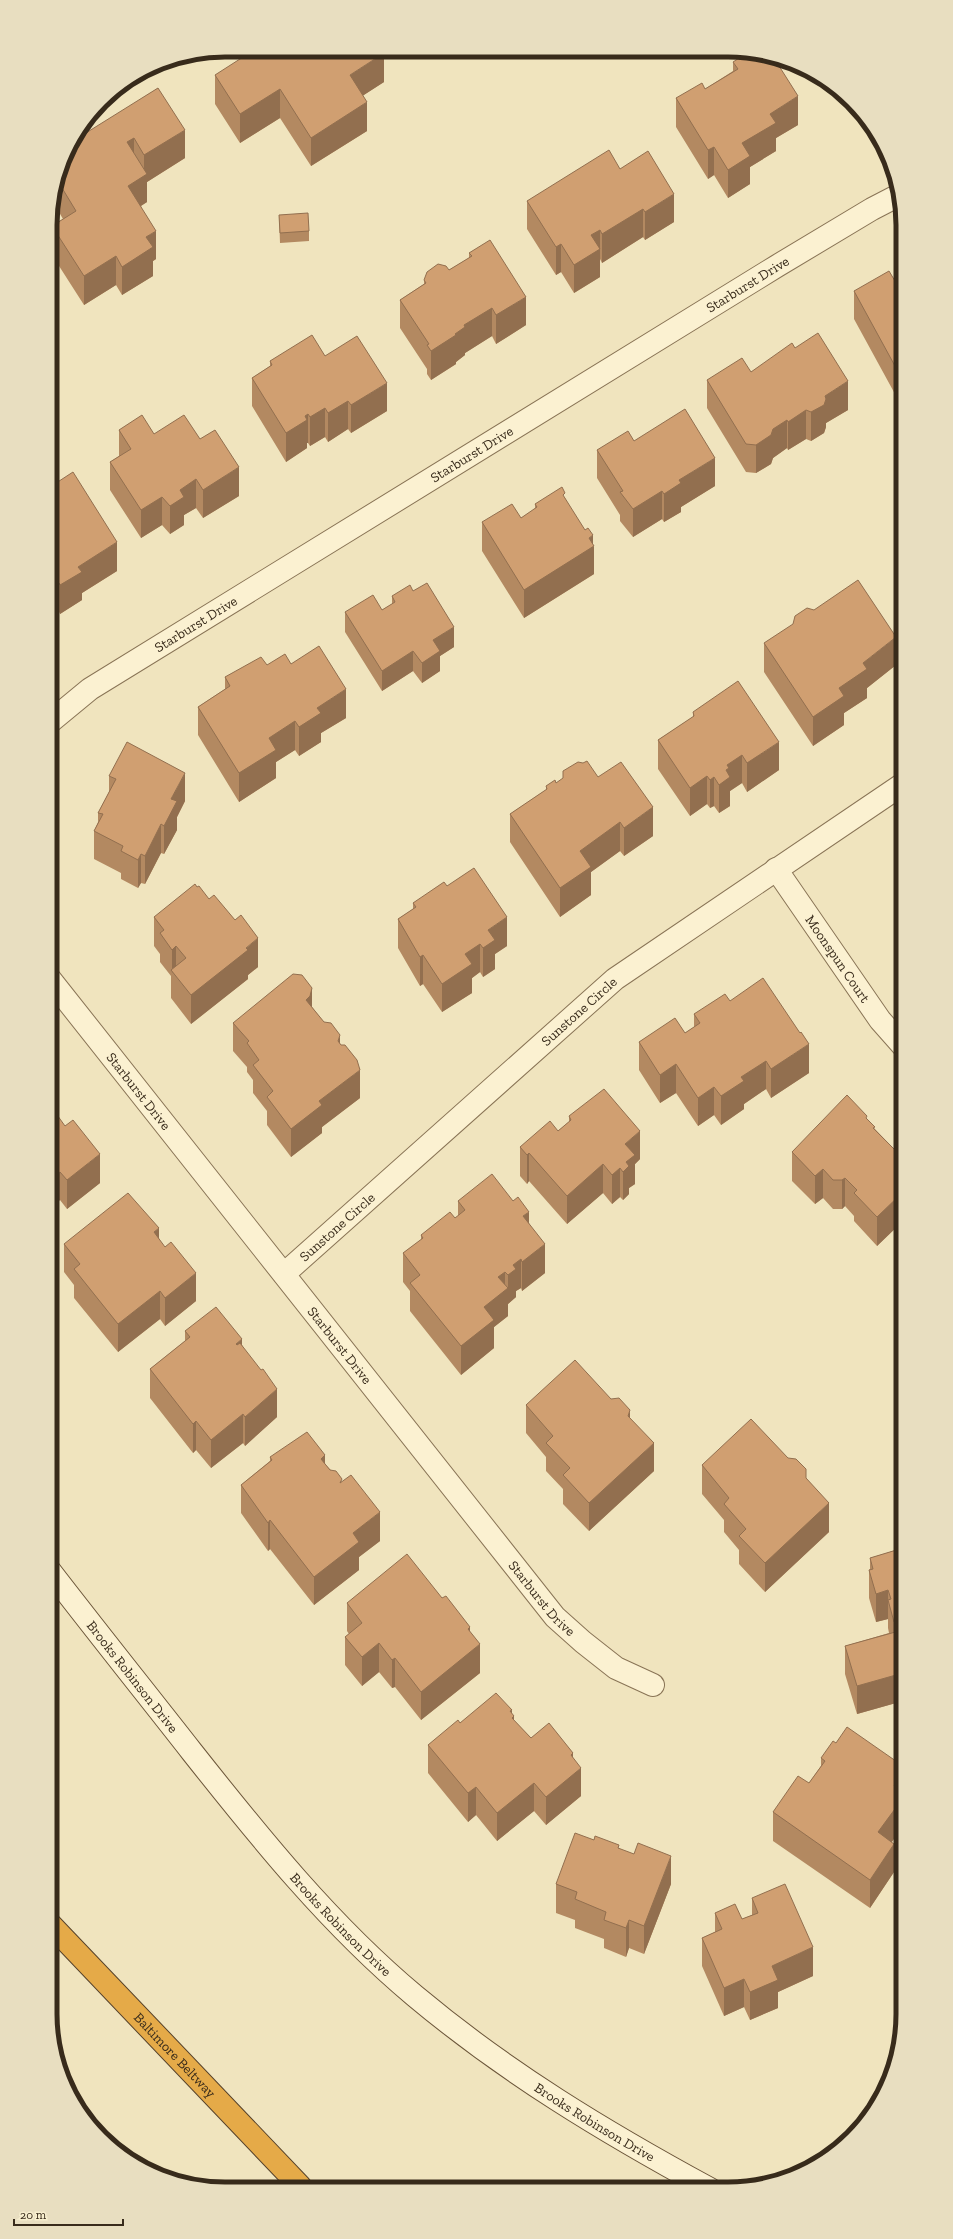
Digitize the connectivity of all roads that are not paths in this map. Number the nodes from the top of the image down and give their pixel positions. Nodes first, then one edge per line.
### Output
1 (894, 197) edge
2 (57, 716) edge
3 (896, 789) edge
4 (776, 869) junction
5 (57, 988) edge
6 (896, 1038) edge
7 (284, 1274) junction
8 (57, 1580) edge
9 (653, 1685) dead end
10 (57, 1931) edge
11 (296, 2182) edge
12 (697, 2182) edge

1 - 2 street, Starburst Drive
3 - 4 street, Sunstone Circle
4 - 6 street, Moonspun Court
4 - 7 street, Sunstone Circle
5 - 7 street, Starburst Drive
7 - 9 street, Starburst Drive
8 - 12 street, Brooks Robinson Drive
10 - 11 highway, Baltimore Beltway

